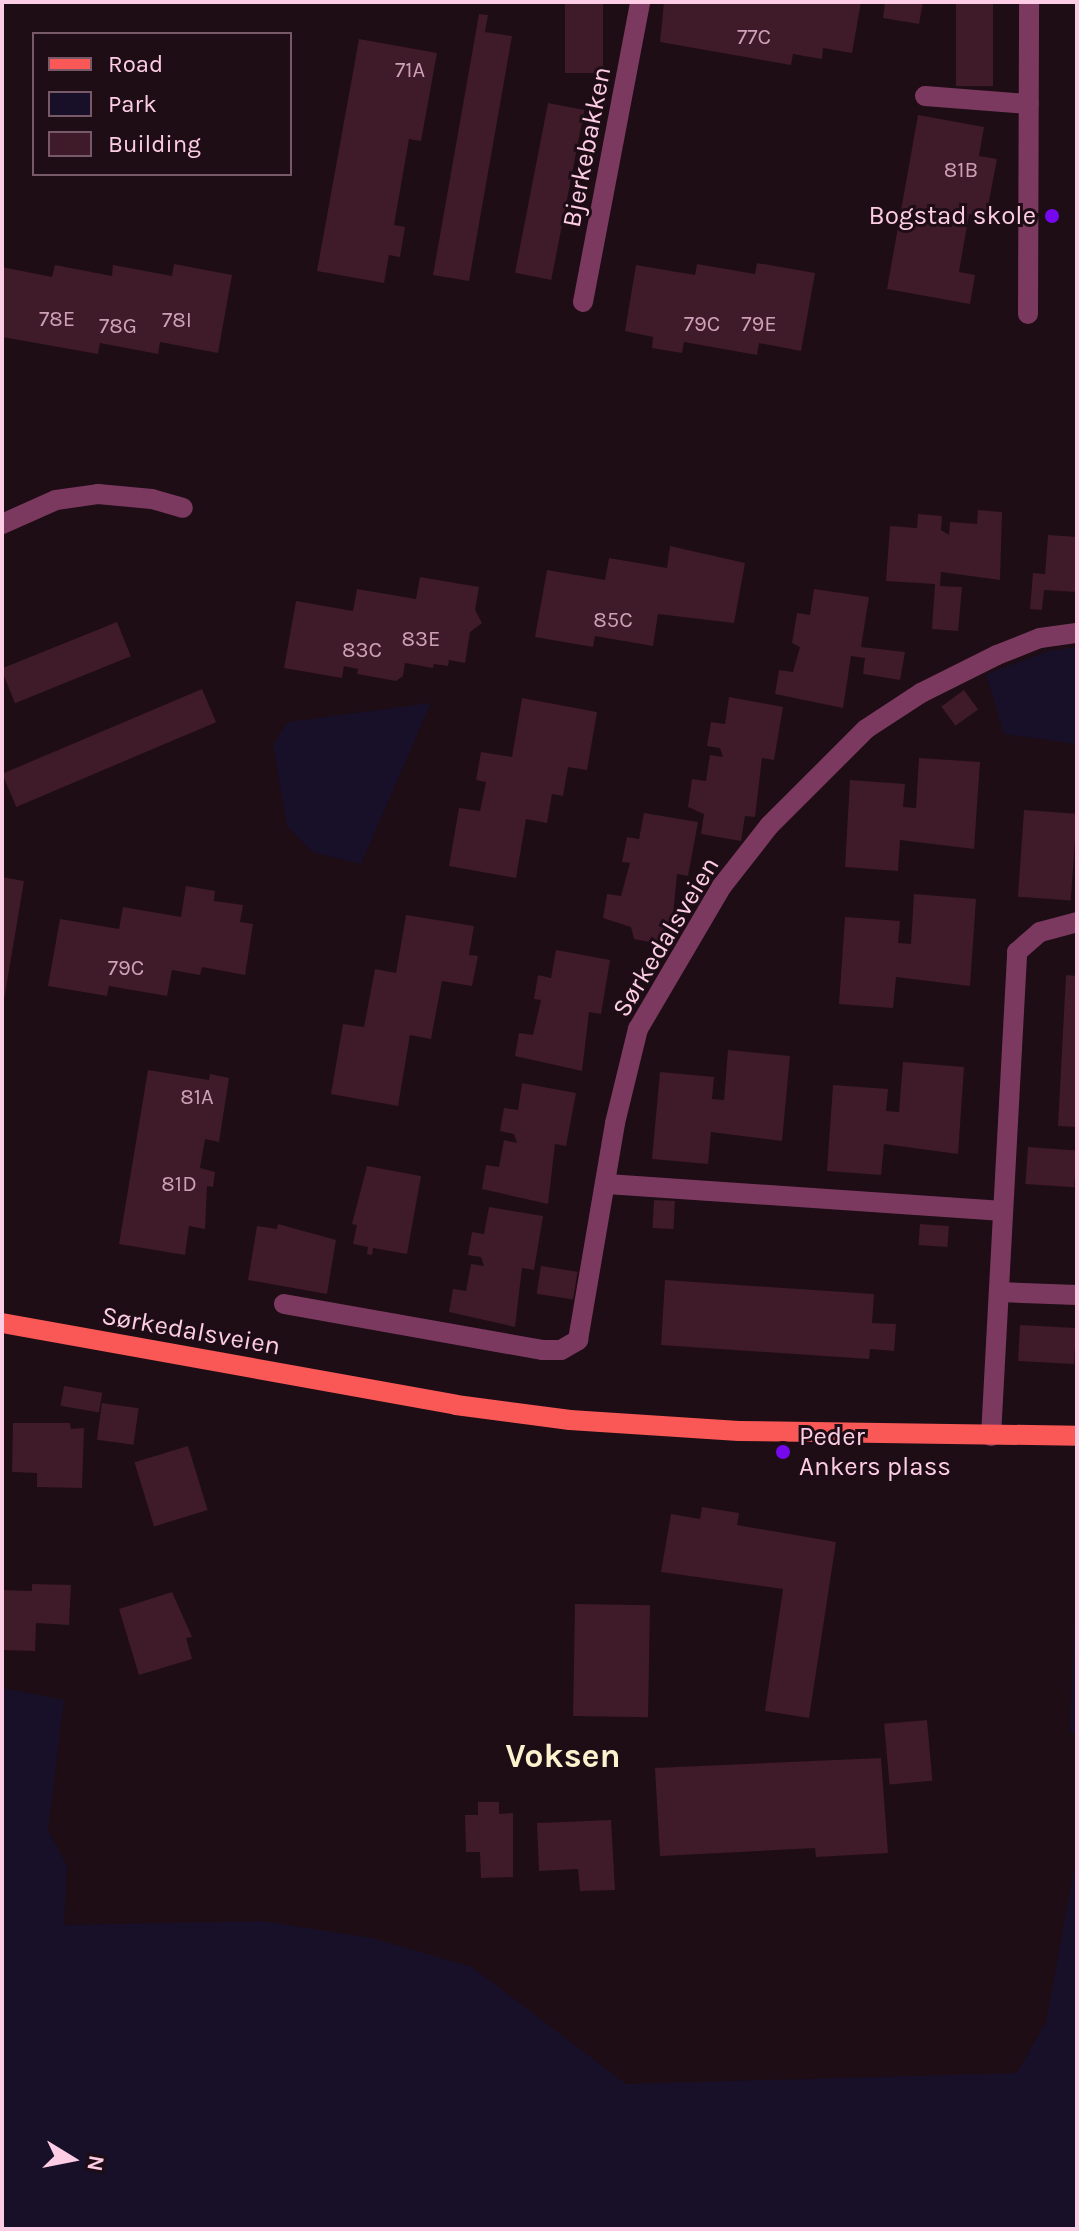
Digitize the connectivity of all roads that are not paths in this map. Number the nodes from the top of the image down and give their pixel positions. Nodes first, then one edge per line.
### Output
1 (640, 2) edge
2 (1029, 2) edge
3 (925, 96) dead end
4 (1029, 104) junction
5 (583, 302) dead end
6 (1028, 314) dead end
7 (183, 508) dead end
8 (2, 524) edge
9 (1077, 633) edge
10 (1077, 922) edge
11 (607, 1184) junction
12 (1003, 1211) junction
13 (999, 1292) junction
14 (1077, 1295) edge
15 (284, 1304) dead end
16 (2, 1323) edge
17 (991, 1436) junction
18 (1077, 1436) edge

1 - 5 street, Bjerkebakken
2 - 4 street
3 - 4 street
4 - 6 street
7 - 8 street
9 - 11 street, Sørkedalsveien
10 - 12 street
11 - 12 street
11 - 15 street, Sørkedalsveien
12 - 13 street
13 - 14 street
13 - 17 street
16 - 17 main road, Sørkedalsveien
17 - 18 main road, Sørkedalsveien

